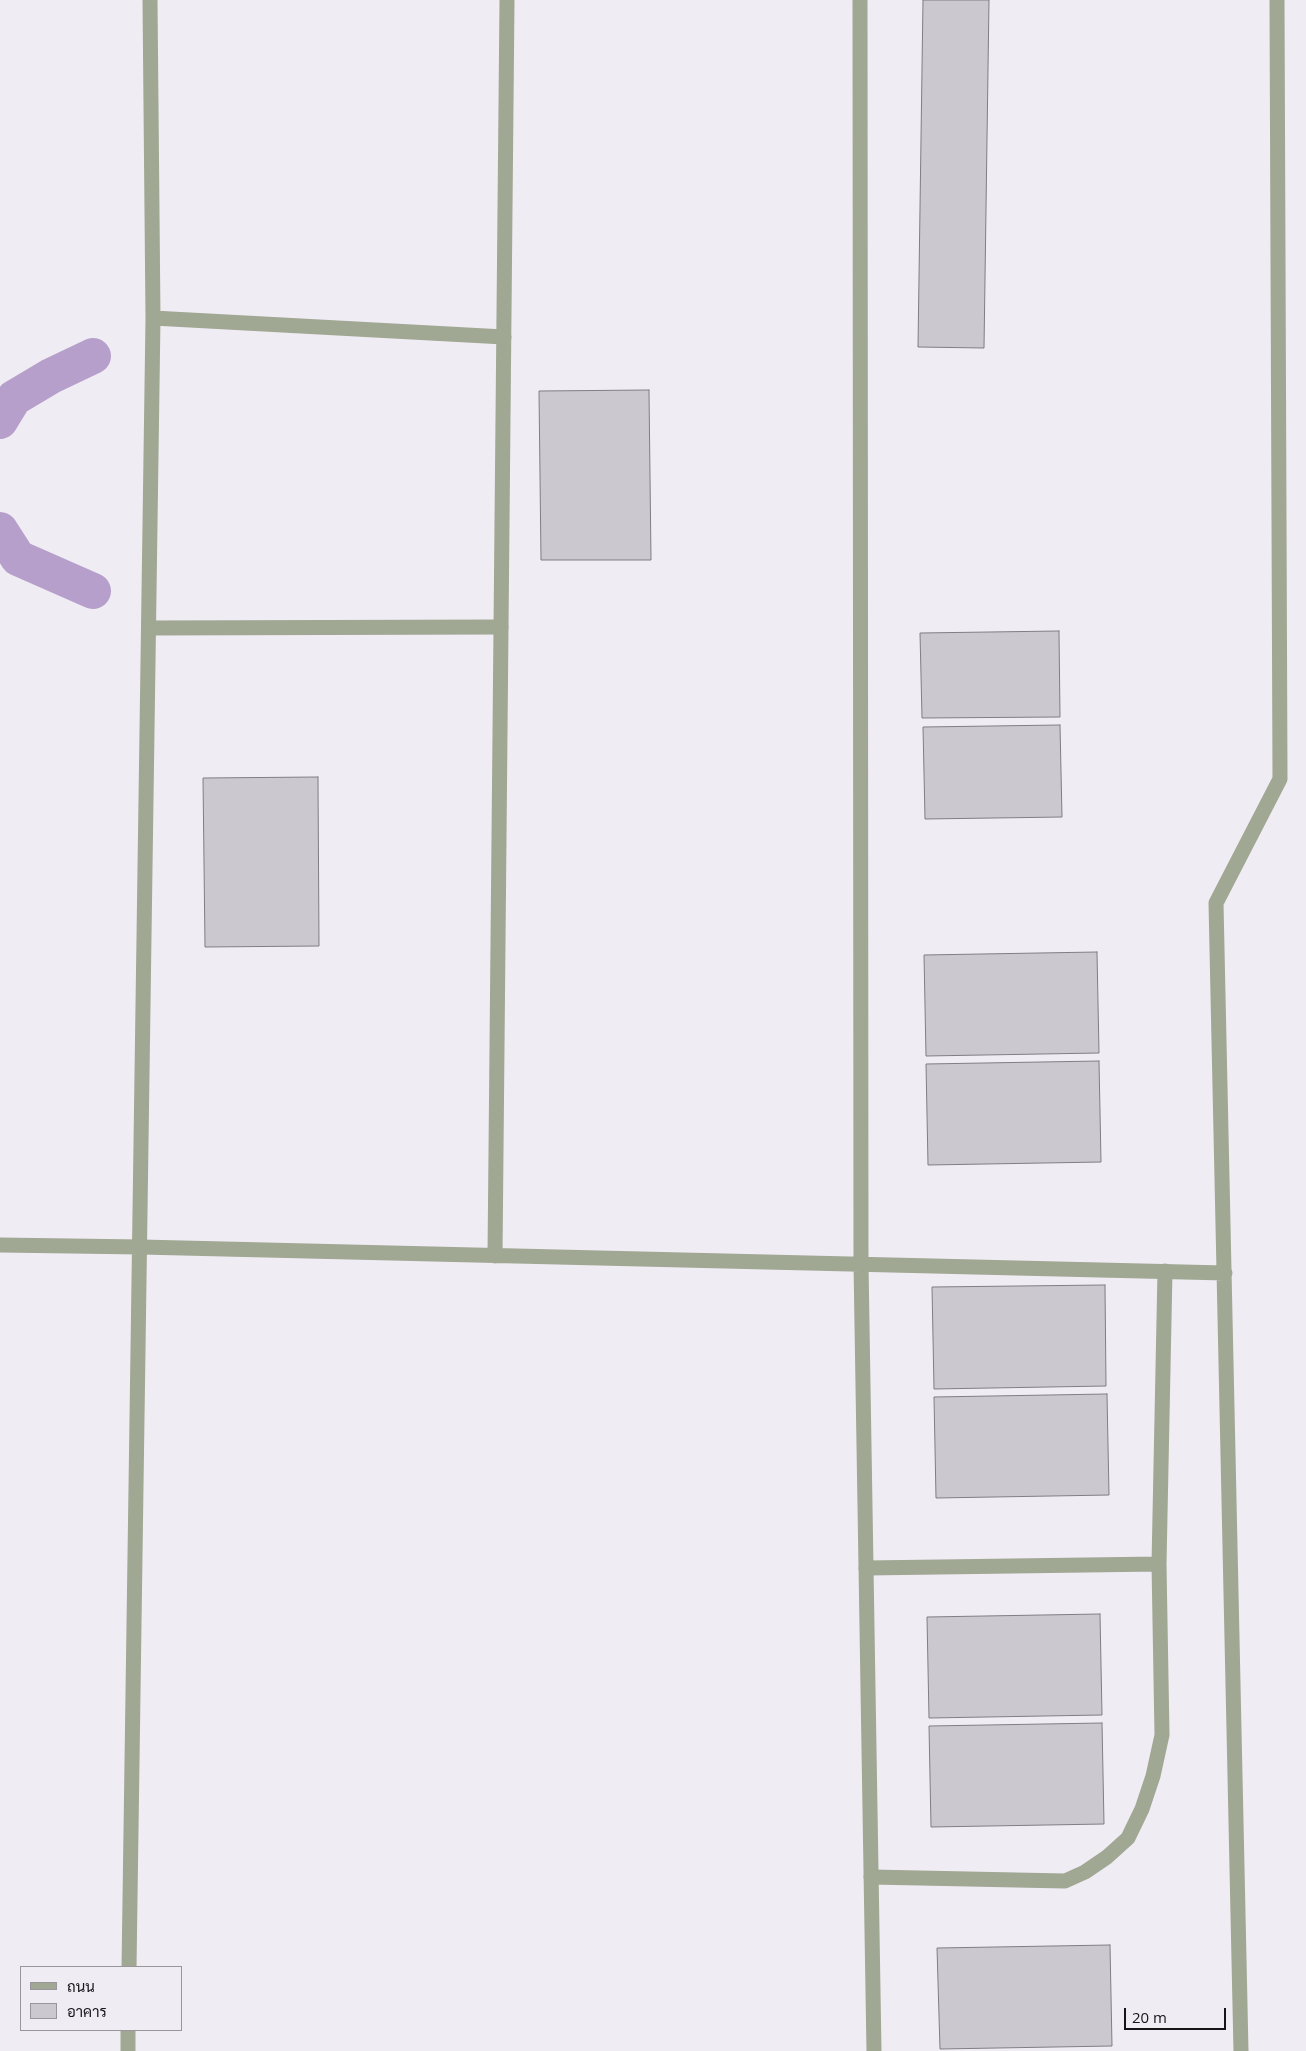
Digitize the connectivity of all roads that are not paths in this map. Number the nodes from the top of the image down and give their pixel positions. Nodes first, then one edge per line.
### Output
1 (150, 0) edge
2 (507, 0) edge
3 (860, 0) edge
4 (1277, 0) edge
5 (153, 318) junction
6 (504, 337) junction
7 (501, 627) junction
8 (149, 628) junction
9 (0, 1245) edge
10 (141, 1247) junction
11 (495, 1256) junction
12 (861, 1264) junction
13 (1165, 1271) junction
14 (1225, 1273) junction
15 (1159, 1564) junction
16 (866, 1568) junction
17 (871, 1877) junction
18 (129, 1966) edge
19 (128, 2031) edge
20 (128, 2051) edge
21 (874, 2051) edge
22 (1241, 2051) edge

1 - 5 street
2 - 6 street
3 - 12 street
4 - 14 street
5 - 6 street
5 - 8 street
6 - 7 street
7 - 8 street
7 - 11 street
8 - 10 street
9 - 10 street
10 - 11 street
10 - 18 street
11 - 12 street
12 - 13 street
12 - 16 street
13 - 14 street
13 - 15 street
14 - 22 street
15 - 16 street
15 - 17 street
16 - 17 street
17 - 21 street
19 - 20 street

